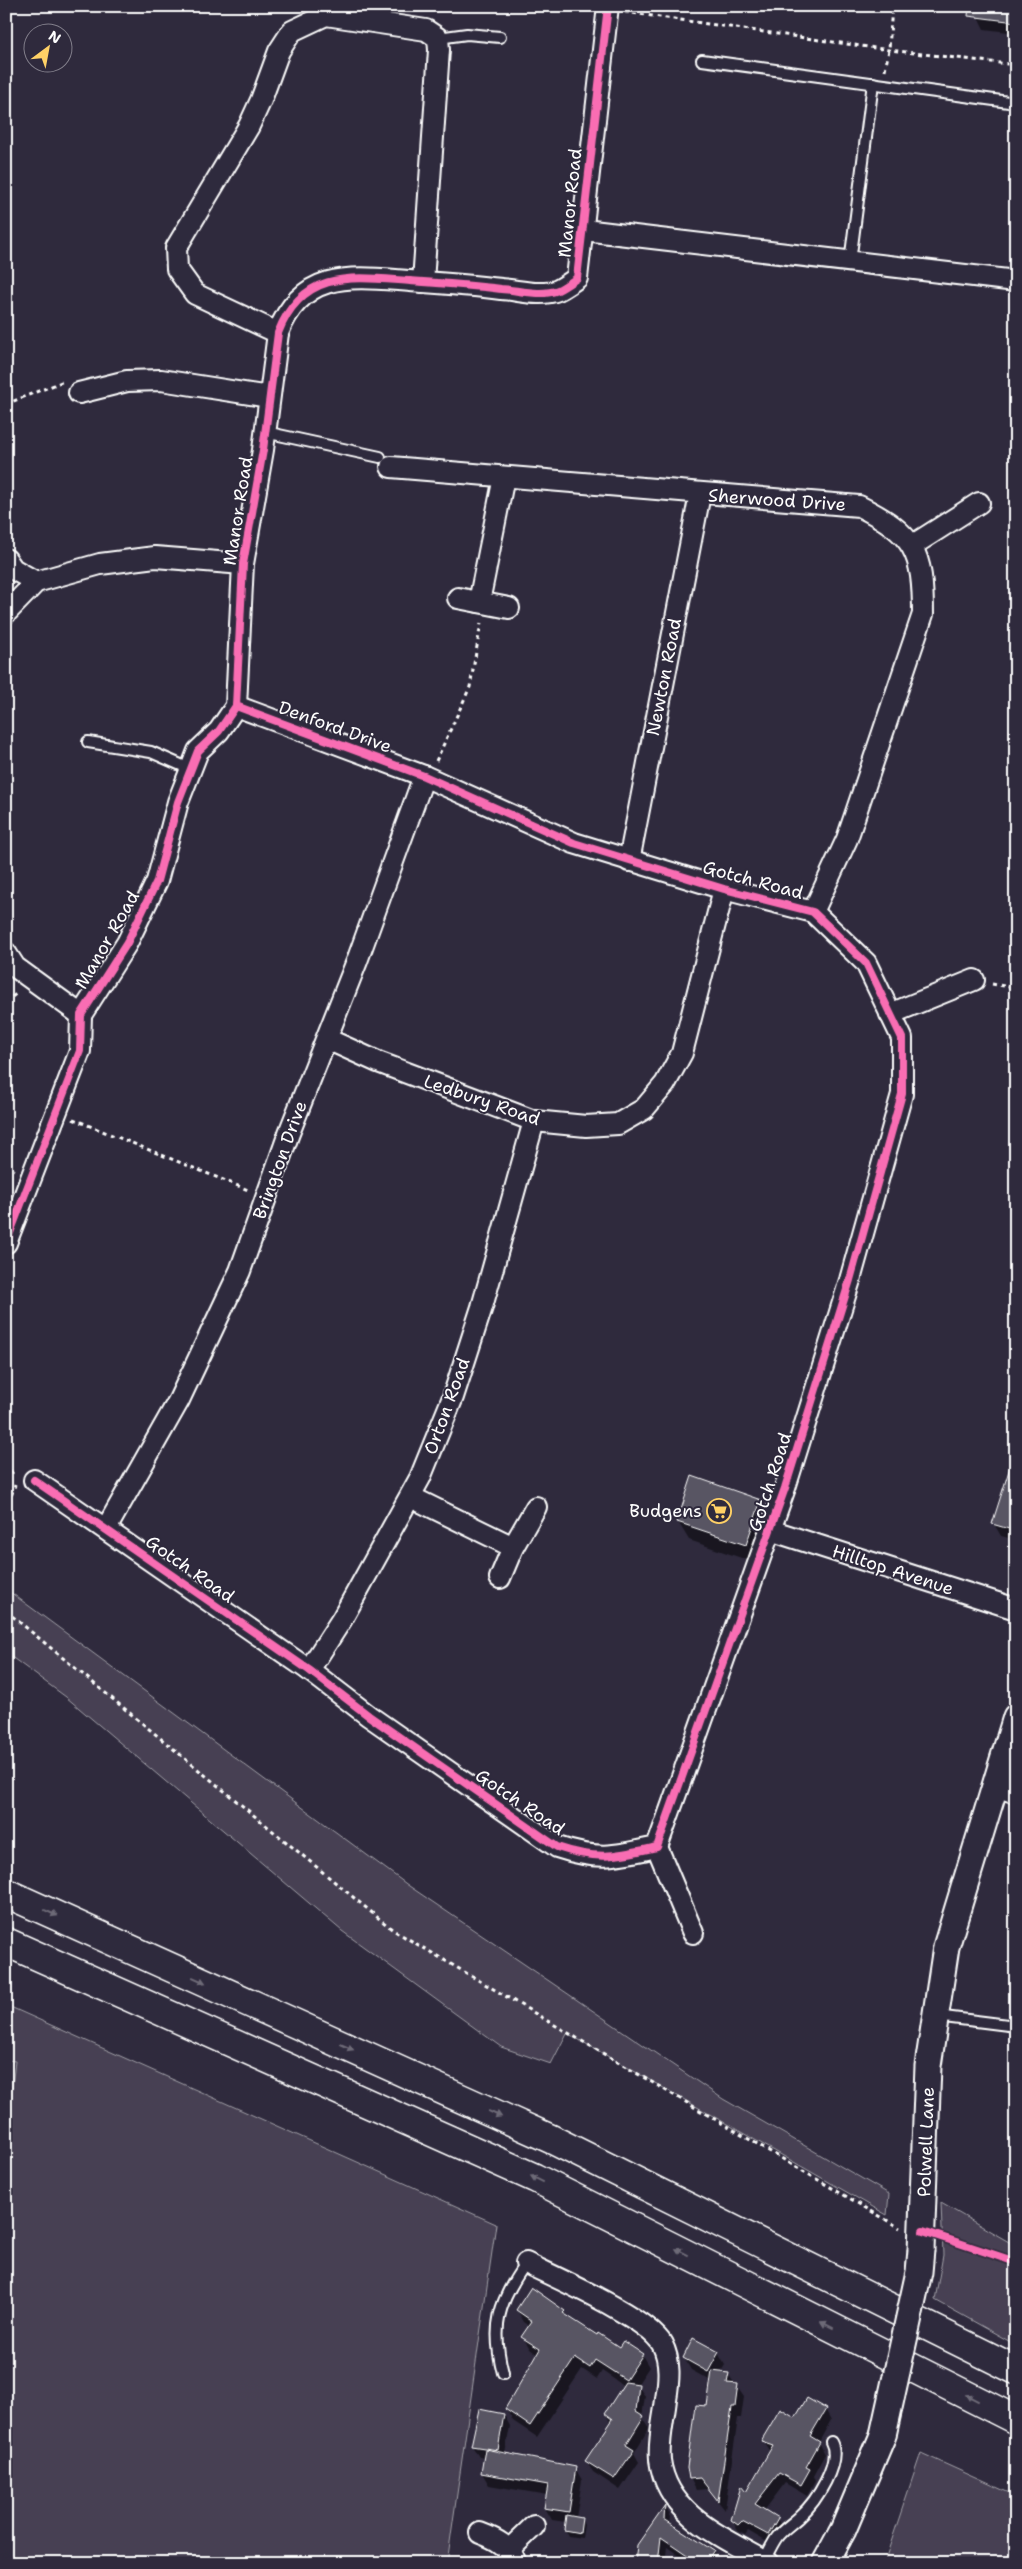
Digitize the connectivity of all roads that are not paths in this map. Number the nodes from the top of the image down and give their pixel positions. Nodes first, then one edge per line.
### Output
1 (608, 8) edge
2 (500, 37) dead end
3 (438, 38) junction
4 (702, 60) dead end
5 (877, 84) junction
6 (1016, 103) edge
7 (584, 230) junction
8 (850, 262) junction
9 (1016, 281) edge
10 (423, 282) junction
11 (278, 333) junction
12 (79, 393) road end
13 (269, 397) junction
14 (265, 432) junction
15 (386, 462) joint
16 (504, 477) junction
17 (700, 494) junction
18 (979, 502) dead end
19 (913, 545) junction
20 (6, 559) edge
21 (243, 564) junction
22 (36, 582) junction
23 (458, 598) dead end
24 (479, 602) junction
25 (509, 608) dead end
26 (6, 613) edge
27 (236, 706) junction
28 (88, 742) dead end
29 (190, 769) junction
30 (424, 776) junction
31 (629, 860) junction
32 (724, 889) junction
33 (813, 912) junction
34 (6, 953) edge
35 (974, 980) dead end
36 (890, 1014) junction
37 (81, 1015) junction
38 (327, 1039) junction
39 (534, 1121) junction
40 (6, 1243) edge
41 (26, 1480) road end
42 (411, 1497) junction
43 (536, 1507) dead end
44 (106, 1529) junction
45 (770, 1530) junction
46 (513, 1547) junction
47 (500, 1578) dead end
48 (1016, 1609) edge
49 (310, 1670) junction
50 (1016, 1717) edge
51 (1006, 1789) edge
52 (657, 1847) junction
53 (6, 1893) edge
54 (693, 1933) dead end
55 (6, 1942) edge
56 (935, 2016) junction
57 (1016, 2026) edge
58 (526, 2263) joint
59 (1016, 2370) edge
60 (503, 2373) dead end
61 (1016, 2420) edge
62 (831, 2442) dead end
63 (534, 2526) dead end
64 (480, 2533) dead end
65 (512, 2556) edge
66 (766, 2562) edge
67 (825, 2563) edge

1 - 7 street, Manor Road
2 - 3 lane
3 - 10 street
3 - 11 street
4 - 5 lane
5 - 6 lane
5 - 8 lane
7 - 8 street
7 - 10 street, Manor Road
8 - 9 street
10 - 11 street, Manor Road
11 - 13 street, Manor Road
12 - 13 street
13 - 14 street, Manor Road
14 - 15 lane
14 - 21 street, Manor Road
15 - 16 street, Sherwood Drive
16 - 17 street, Sherwood Drive
16 - 24 street
17 - 19 street, Sherwood Drive
17 - 31 street, Newton Road
18 - 19 street
19 - 33 street
20 - 22 street
21 - 22 street
21 - 27 street, Manor Road
22 - 26 street
23 - 24 street
24 - 25 street
27 - 29 street, Manor Road
27 - 30 street, Denford Drive
28 - 29 lane
29 - 37 street, Manor Road
30 - 31 street, Gotch Road
30 - 38 street, Brington Drive
31 - 32 street, Gotch Road
32 - 33 street, Gotch Road
32 - 39 street, Ledbury Road
33 - 36 street, Gotch Road
34 - 37 street
35 - 36 street
36 - 45 street, Gotch Road
37 - 40 street, Manor Road
38 - 39 street, Ledbury Road
38 - 44 street, Brington Drive
39 - 42 street, Orton Road
41 - 44 street, Gotch Road
42 - 46 street
42 - 49 street, Orton Road
43 - 46 street
44 - 49 street, Gotch Road
45 - 48 street, Hilltop Avenue
45 - 52 street, Gotch Road
46 - 47 street
49 - 52 street, Gotch Road
50 - 51 street, Polwell Lane
51 - 56 street, Polwell Lane
52 - 54 street
53 -> 59 highway
61 -> 55 highway
56 - 57 lane
56 - 67 street, Polwell Lane, bridge
58 - 60 lane
58 - 66 street
62 - 66 lane
63 - 65 street
64 - 65 street

